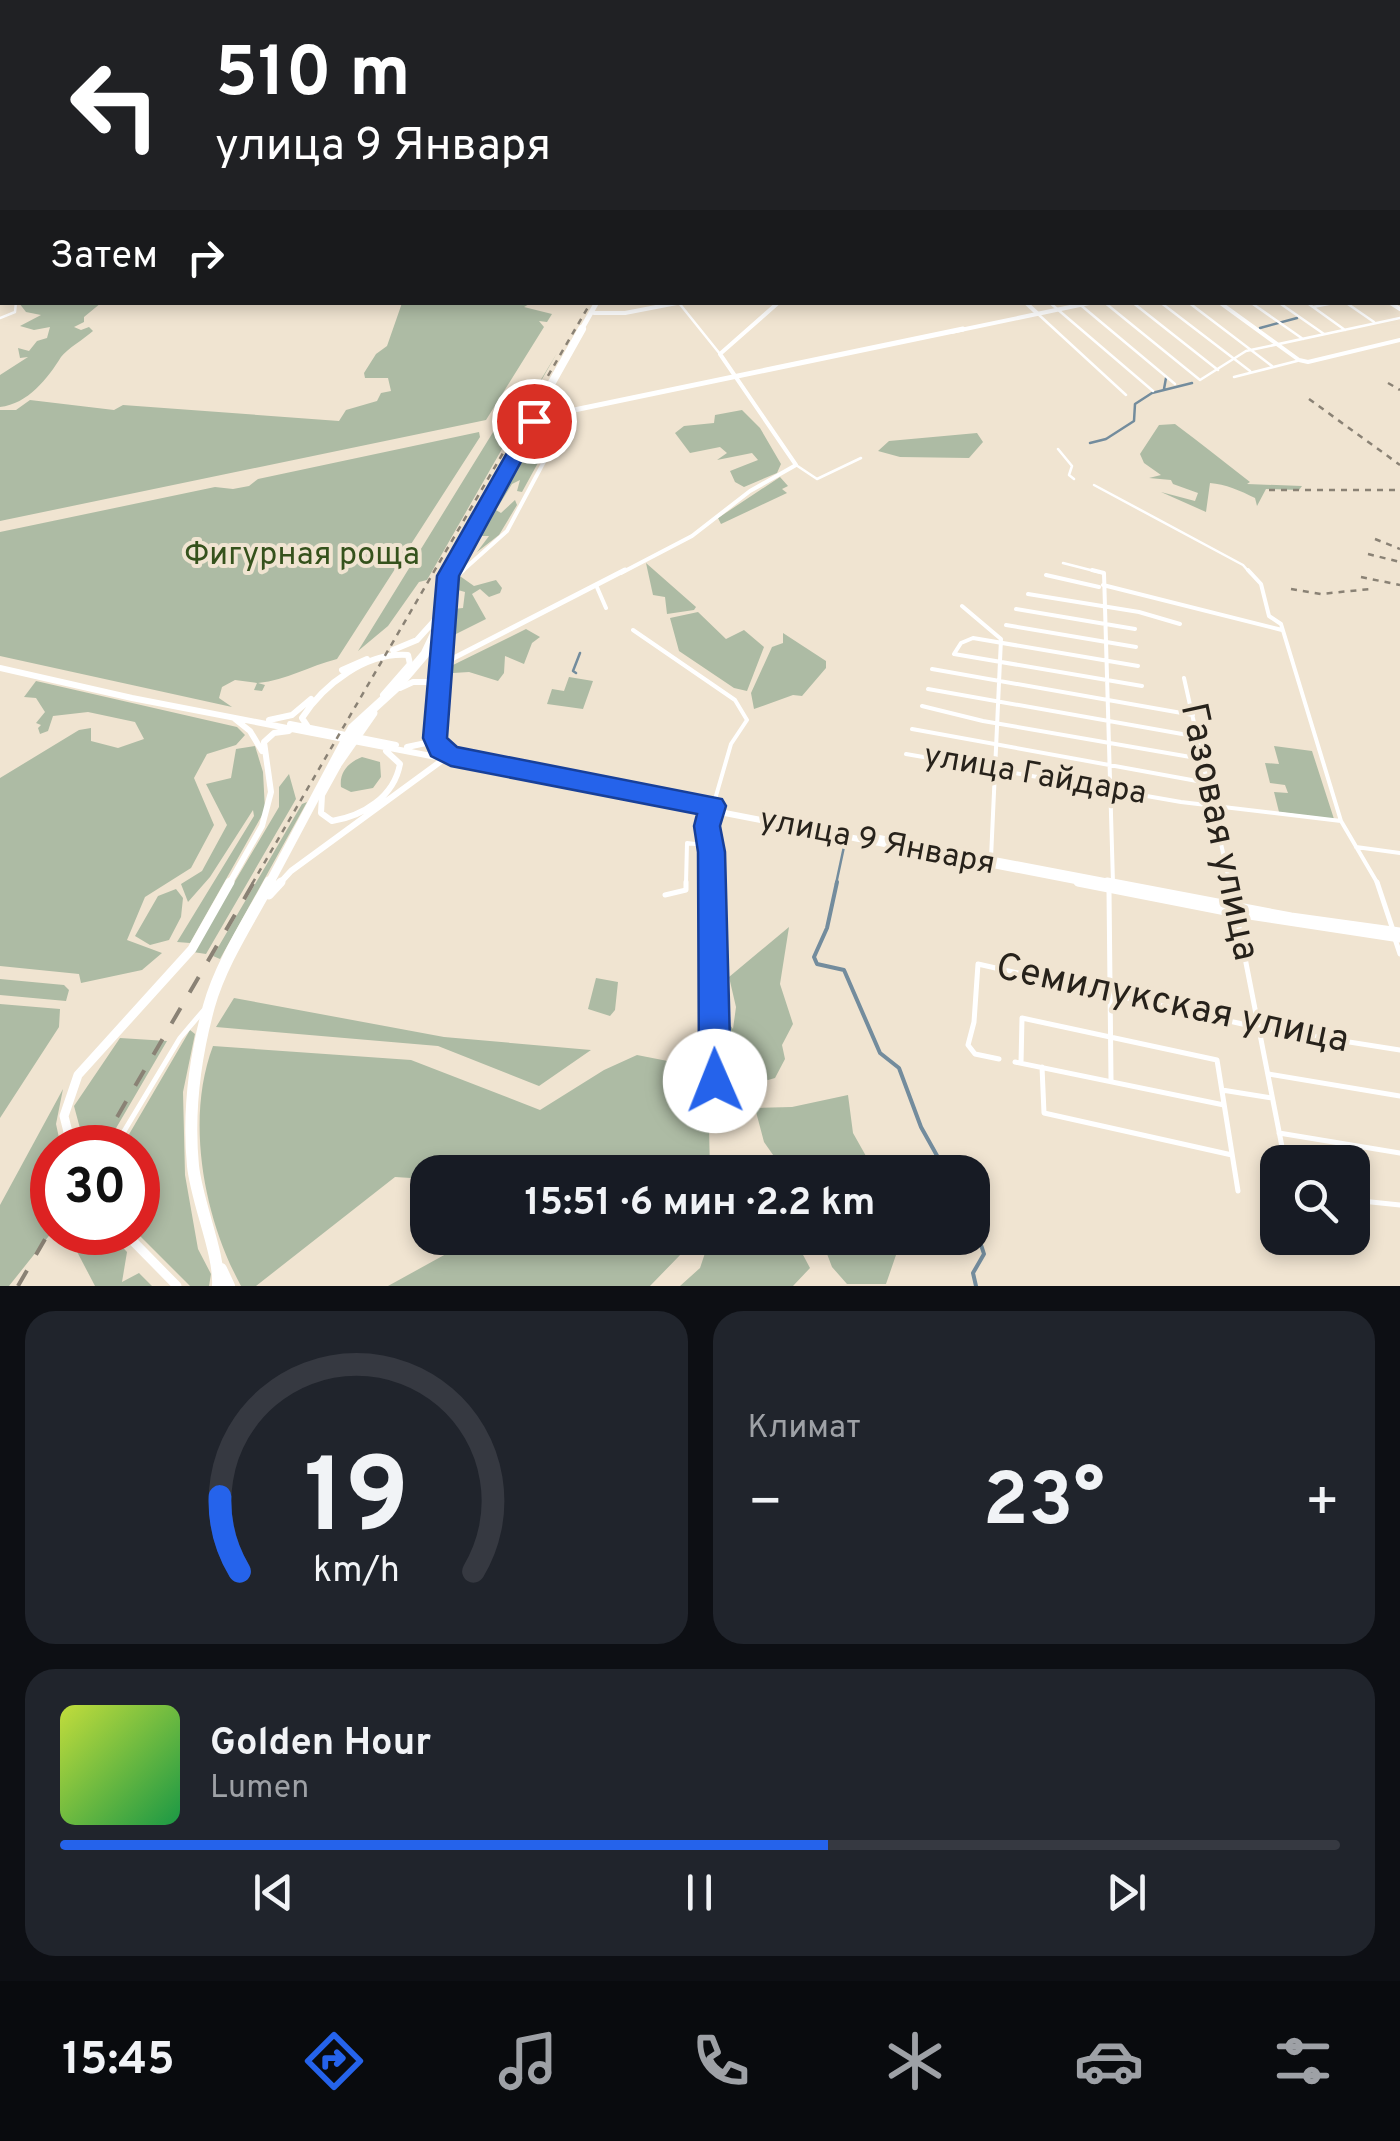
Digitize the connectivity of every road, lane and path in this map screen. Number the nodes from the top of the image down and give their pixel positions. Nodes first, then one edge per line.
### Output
1 (668, 305) edge
2 (682, 305) edge
3 (777, 305) edge
4 (1027, 305) edge
5 (1052, 305) edge
6 (1076, 305) edge
7 (1080, 305) edge
8 (1108, 305) edge
9 (1136, 305) edge
10 (1164, 305) edge
11 (1192, 305) edge
12 (1224, 305) edge
13 (1254, 305) edge
14 (1282, 305) edge
15 (1310, 305) edge
16 (1325, 305) edge
17 (1347, 305) edge
18 (1313, 307) junction
19 (599, 308) edge
20 (1058, 310) junction
21 (1037, 314) junction
22 (1400, 318) edge
23 (1376, 323) junction
24 (1346, 330) junction
25 (1324, 334) junction
26 (1400, 338) edge
27 (1303, 339) junction
28 (1278, 345) junction
29 (1252, 350) junction
30 (720, 354) junction
31 (1233, 358) junction
32 (1299, 360) junction
33 (1272, 366) junction
34 (1218, 370) junction
35 (1250, 371) junction
36 (735, 376) junction
37 (1234, 377) dead end
38 (1175, 384) dead end
39 (1153, 391) dead end
40 (1126, 395) dead end
41 (544, 412) junction
42 (562, 416) junction
43 (533, 419) junction
44 (1058, 449) dead end
45 (861, 458) dead end
46 (796, 465) junction
47 (1074, 479) dead end
48 (1094, 485) dead end
49 (1062, 562) dead end
50 (456, 570) junction
51 (1046, 575) dead end
52 (596, 585) junction
53 (1102, 586) junction
54 (1028, 594) dead end
55 (962, 606) dead end
56 (1102, 606) junction
57 (606, 608) dead end
58 (1016, 609) dead end
59 (1269, 616) junction
60 (440, 617) junction
61 (1103, 624) junction
62 (1180, 624) dead end
63 (1262, 624) junction
64 (1006, 625) dead end
65 (1135, 629) dead end
66 (633, 630) dead end
67 (1282, 630) junction
68 (1104, 642) junction
69 (1001, 644) junction
70 (1136, 647) dead end
71 (392, 653) junction
72 (381, 656) junction
73 (444, 660) junction
74 (1104, 660) junction
75 (999, 662) junction
76 (0, 666) edge
77 (1138, 666) dead end
78 (932, 669) dead end
79 (40, 675) junction
80 (1184, 678) dead end
81 (1105, 680) junction
82 (998, 682) junction
83 (403, 683) junction
84 (1142, 686) dead end
85 (928, 690) dead end
86 (1105, 700) junction
87 (997, 702) junction
88 (372, 706) junction
89 (922, 706) dead end
90 (1194, 715) junction
91 (230, 716) junction
92 (269, 720) junction
93 (1106, 721) junction
94 (996, 723) junction
95 (912, 729) dead end
96 (319, 731) junction
97 (304, 732) junction
98 (1198, 737) junction
99 (358, 741) junction
100 (1107, 742) junction
101 (994, 744) junction
102 (406, 747) junction
103 (906, 754) dead end
104 (450, 757) junction
105 (343, 758) junction
106 (1203, 759) junction
107 (266, 761) junction
108 (1108, 765) junction
109 (992, 769) junction
110 (326, 780) junction
111 (1210, 784) junction
112 (1109, 789) junction
113 (1214, 807) junction
114 (712, 808) junction
115 (752, 816) junction
116 (1341, 821) junction
117 (711, 846) junction
118 (1356, 847) junction
119 (1400, 853) edge
120 (991, 858) junction
121 (1112, 886) junction
122 (666, 895) dead end
123 (258, 906) junction
124 (1235, 910) junction
125 (1397, 935) edge
126 (1400, 954) edge
127 (1109, 994) junction
128 (210, 1004) junction
129 (1260, 1028) junction
130 (1110, 1037) junction
131 (1400, 1050) edge
132 (998, 1059) dead end
133 (1018, 1063) joint
134 (1042, 1067) junction
135 (1269, 1074) junction
136 (1111, 1080) junction
137 (1222, 1090) junction
138 (1400, 1096) edge
139 (1274, 1098) junction
140 (717, 1104) dead end
141 (1224, 1105) junction
142 (66, 1125) edge
143 (128, 1125) edge
144 (1279, 1133) junction
145 (1281, 1145) edge
146 (1400, 1153) edge
147 (1232, 1155) junction
148 (1238, 1191) dead end
149 (1370, 1202) edge
150 (1400, 1205) edge
151 (213, 1253) junction
152 (146, 1255) edge
153 (176, 1286) edge
154 (218, 1286) edge
155 (229, 1286) edge

1 - 19 street
2 - 30 street
3 - 30 street
4 - 21 street
5 - 20 street
6 - 20 main road
7 - 38 street
8 - 34 street
9 - 34 street
10 - 31 street
11 - 29 street
12 - 28 street
13 - 27 street
14 - 25 street
15 - 18 street
16 - 18 street
17 - 23 street
18 - 24 street
19 - 41 highway
19 - 43 highway
20 - 21 main road
20 - 39 street
21 - 36 main road
21 - 40 street
22 - 23 street
23 - 24 street
24 - 25 street
25 - 27 street
26 - 32 street
27 - 28 street
28 - 29 street
28 - 32 street
29 - 31 street
29 - 33 street
30 - 36 street
31 - 34 street
31 - 35 street
32 - 33 street
33 - 35 street
35 - 37 street
36 - 42 main road
36 - 46 street
41 - 42 main road
41 - 43 highway
42 - 50 street
43 - 50 highway
43 - 60 highway
44 - 47 street
45 - 46 street
46 - 52 street
48 - 59 street
49 - 53 street
50 - 60 highway
51 - 53 street
52 - 57 street
52 - 73 street
53 - 56 street
53 - 63 street
54 - 56 street
55 - 69 street
56 - 61 street
56 - 62 street
58 - 61 street
59 - 63 street
59 - 67 street
60 - 71 main road
60 - 73 main road
60 - 83 highway
61 - 65 street
61 - 68 street
63 - 67 street
64 - 68 street
66 - 114 street
67 - 116 street
68 - 70 street
68 - 74 street
69 - 74 street
69 - 75 street
69 - 75 street
71 - 72 main road
71 - 88 main road
72 - 92 main road
72 - 96 main road
73 - 104 main road
74 - 77 street
74 - 81 street
75 - 81 street
75 - 82 street
76 - 79 main road
78 - 82 street
79 - 91 main road
79 - 92 main road
80 - 90 street, Газовая улица
81 - 84 street
81 - 86 street
82 - 86 street
82 - 87 street
83 - 88 highway
83 - 102 main road
83 - 105 highway
85 - 87 street
86 - 90 street
86 - 93 street
87 - 93 street
87 - 94 street
88 - 110 highway
89 - 94 street
90 - 98 street, Газовая улица
91 - 97 main road
91 - 107 main road
92 - 96 main road
93 - 98 street
93 - 100 street
94 - 100 street
94 - 101 street
95 - 101 street
96 - 97 main road
96 - 99 main road
97 - 107 main road
98 - 106 street, Газовая улица
99 - 102 main road, улица 9 Января
99 - 104 main road, улица 9 Января
99 - 105 main road
100 - 106 street
100 - 108 street
101 - 108 street
101 - 109 street
102 - 104 main road, улица 9 Января
103 - 109 street, улица Гайдара
104 - 114 main road, улица 9 Января
104 - 123 main road
105 - 110 highway
106 - 111 street, Газовая улица
107 - 142 main road
108 - 111 street
108 - 112 street
109 - 112 street, улица Гайдара
109 - 120 street
110 - 123 highway
111 - 113 street, Газовая улица
112 - 113 street, улица Гайдара
112 - 121 street
113 - 116 street, улица Гайдара
113 - 124 street, Газовая улица
114 - 115 main road, улица 9 Января
114 - 117 street
115 - 120 main road, улица 9 Января
115 - 121 main road, улица 9 Января
116 - 118 street
117 - 122 street
117 - 140 street
118 - 119 street
118 - 125 street
120 - 121 main road, улица 9 Января
121 - 124 main road, улица 9 Января
121 - 127 street
123 - 128 highway
124 - 125 main road, улица 9 Января
124 - 129 street, Газовая улица
125 - 126 street
127 - 129 street, Семилукская улица
127 - 130 street
127 - 132 street, Семилукская улица
128 - 143 street
128 - 151 highway
129 - 131 street, Семилукская улица
129 - 135 street, Газовая улица
130 - 133 street
130 - 136 street
130 - 137 street
133 - 134 street
134 - 136 street
134 - 147 street
135 - 138 street
135 - 139 street, Газовая улица
136 - 141 street
137 - 139 street
137 - 141 street
139 - 144 street, Газовая улица
141 - 147 street
144 - 145 street, Газовая улица
144 - 146 street
147 - 148 street
149 - 150 street
151 - 154 highway
151 - 155 highway
152 - 153 main road

